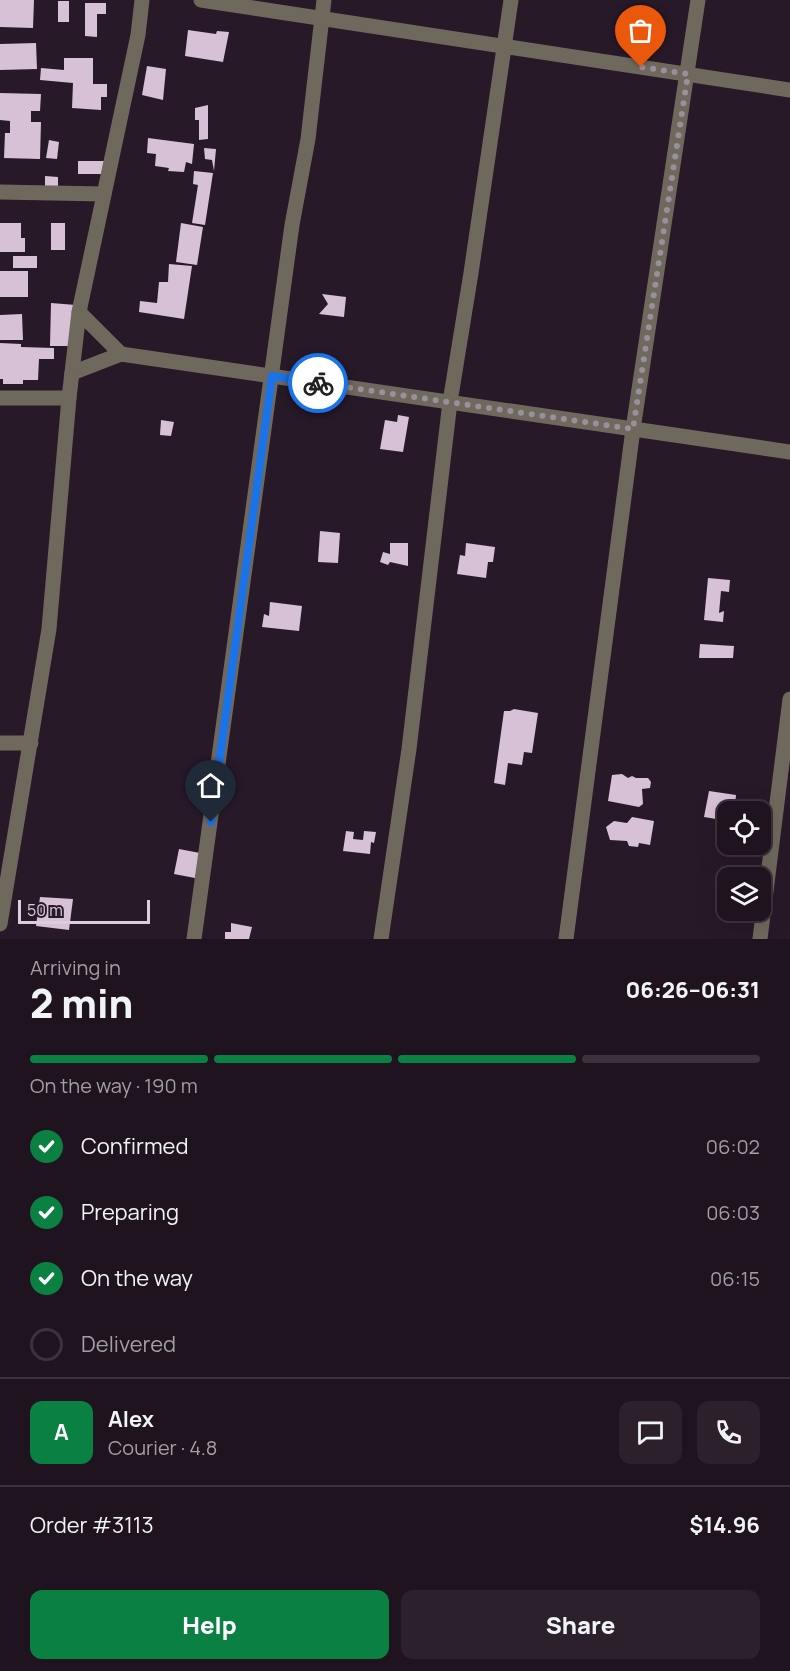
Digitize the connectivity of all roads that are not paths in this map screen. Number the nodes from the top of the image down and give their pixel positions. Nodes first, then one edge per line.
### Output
1 (142, 0) edge
2 (201, 0) edge
3 (324, 0) edge
4 (511, 0) edge
5 (698, 0) edge
6 (321, 18) junction
7 (503, 46) junction
8 (688, 74) junction
9 (790, 90) edge
10 (0, 192) edge
11 (104, 194) junction
12 (79, 312) junction
13 (121, 354) junction
14 (72, 373) junction
15 (272, 376) junction
16 (0, 398) edge
17 (69, 398) junction
18 (450, 402) junction
19 (633, 429) junction
20 (790, 452) edge
21 (790, 699) edge
22 (0, 742) edge
23 (31, 743) junction
24 (0, 924) edge
25 (194, 939) edge
26 (381, 939) edge
27 (566, 939) edge
28 (760, 939) edge

1 - 11 street
2 - 6 street
3 - 6 street
4 - 7 street
5 - 8 street
6 - 7 street
6 - 15 street
7 - 8 street
7 - 18 street
8 - 9 street
8 - 19 street
10 - 11 street
11 - 12 street
12 - 13 street
12 - 14 street
13 - 14 street
13 - 15 street
14 - 17 street
15 - 18 street
15 - 25 street
16 - 17 street
17 - 23 street
18 - 19 street
18 - 26 street
19 - 20 street
19 - 27 street
21 - 28 street
22 - 23 street
23 - 24 street

